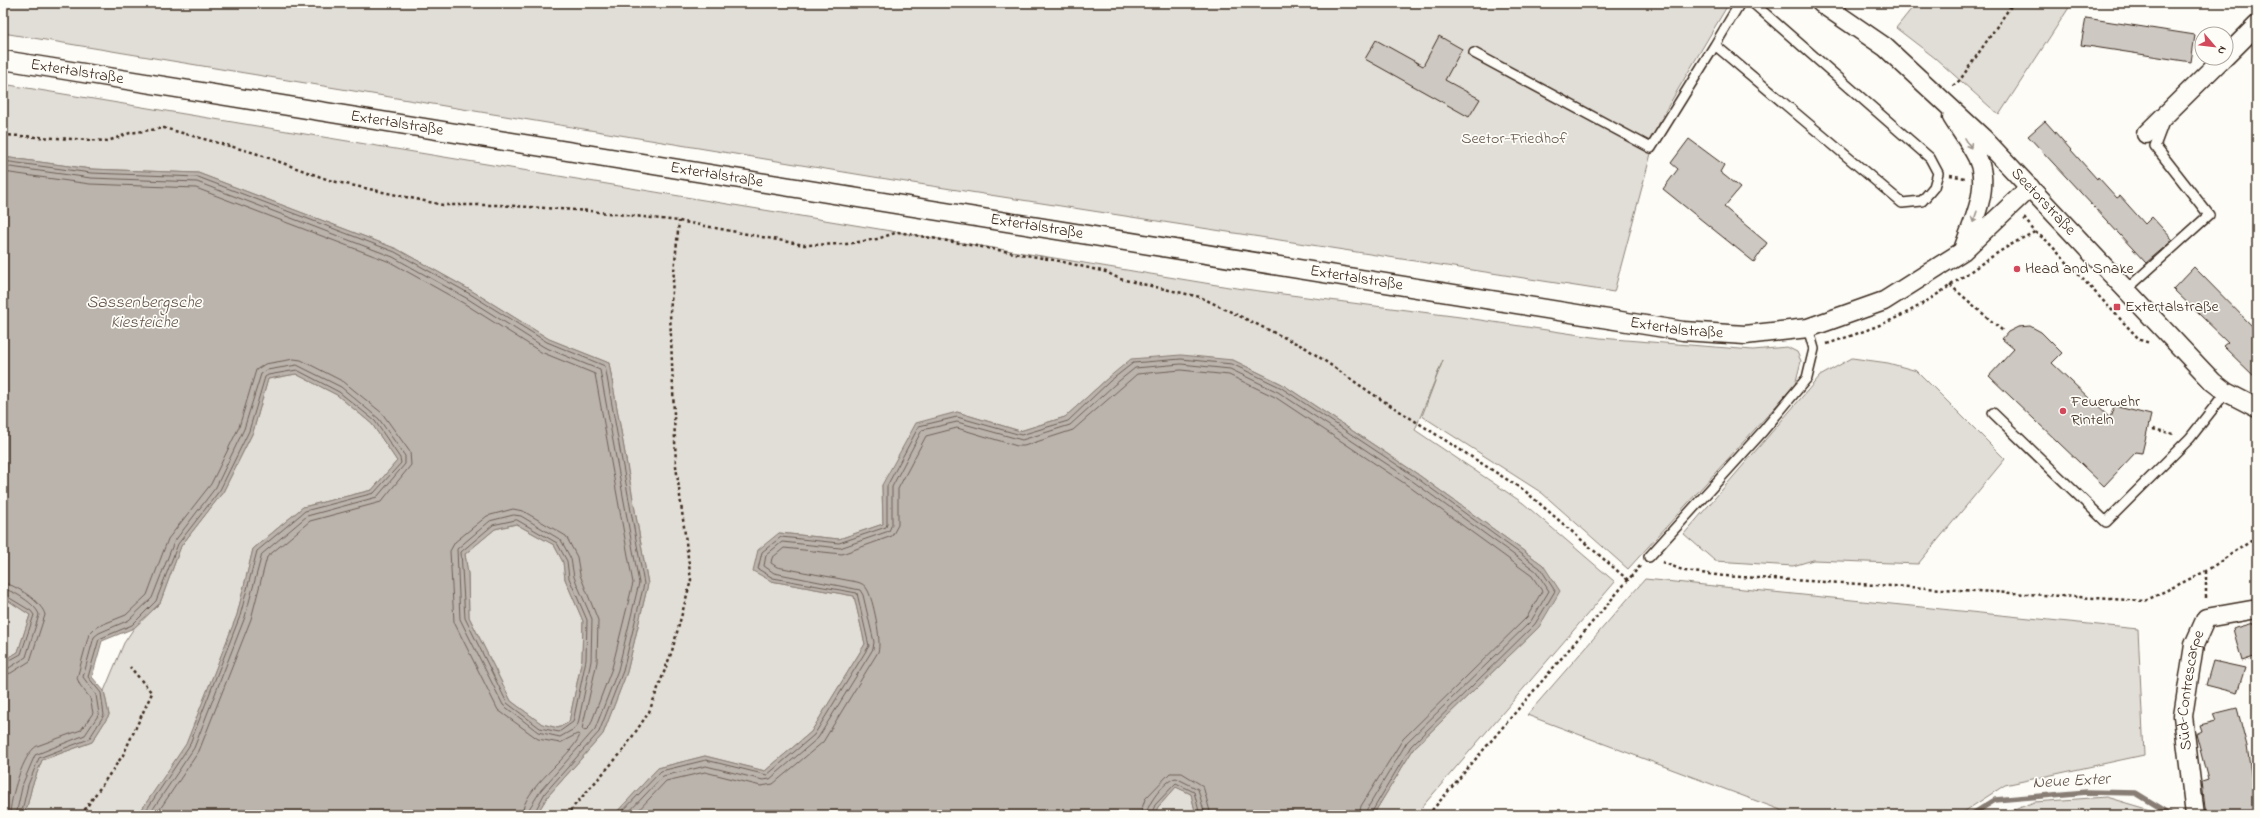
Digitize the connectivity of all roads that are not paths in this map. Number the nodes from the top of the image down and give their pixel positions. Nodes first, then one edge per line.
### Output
1 (1740, 3) edge
2 (1753, 3) edge
3 (1821, 3) edge
4 (2257, 25) edge
5 (1715, 45) junction
6 (2234, 48) edge
7 (1474, 53) dead end
8 (3, 60) edge
9 (2216, 66) edge
10 (1940, 97) junction
11 (2167, 113) junction
12 (2146, 134) dead end
13 (2030, 187) junction
14 (1963, 251) junction
15 (2126, 289) junction
16 (1808, 328) junction
17 (2226, 392) junction
18 (2257, 408) edge
19 (1993, 413) dead end
20 (1649, 557) road end
21 (2257, 609) edge
22 (2195, 815) edge

1 - 5 lane
2 - 5 lane
3 - 10 street, Seetorstraße
4 - 6 street
5 - 7 lane
8 - 16 street, Extertalstraße
9 - 11 street
10 - 13 street, Seetorstraße
10 -> 14 street
11 - 12 street
11 - 15 lane
13 - 14 street, Extertalstraße
13 - 15 street, Seetorstraße
14 - 16 street, Extertalstraße
15 - 17 street, Seetorstraße
16 - 20 lane
17 - 18 street, Seetorstraße
17 - 19 lane
21 - 22 street, Süd-Contrescarpe

